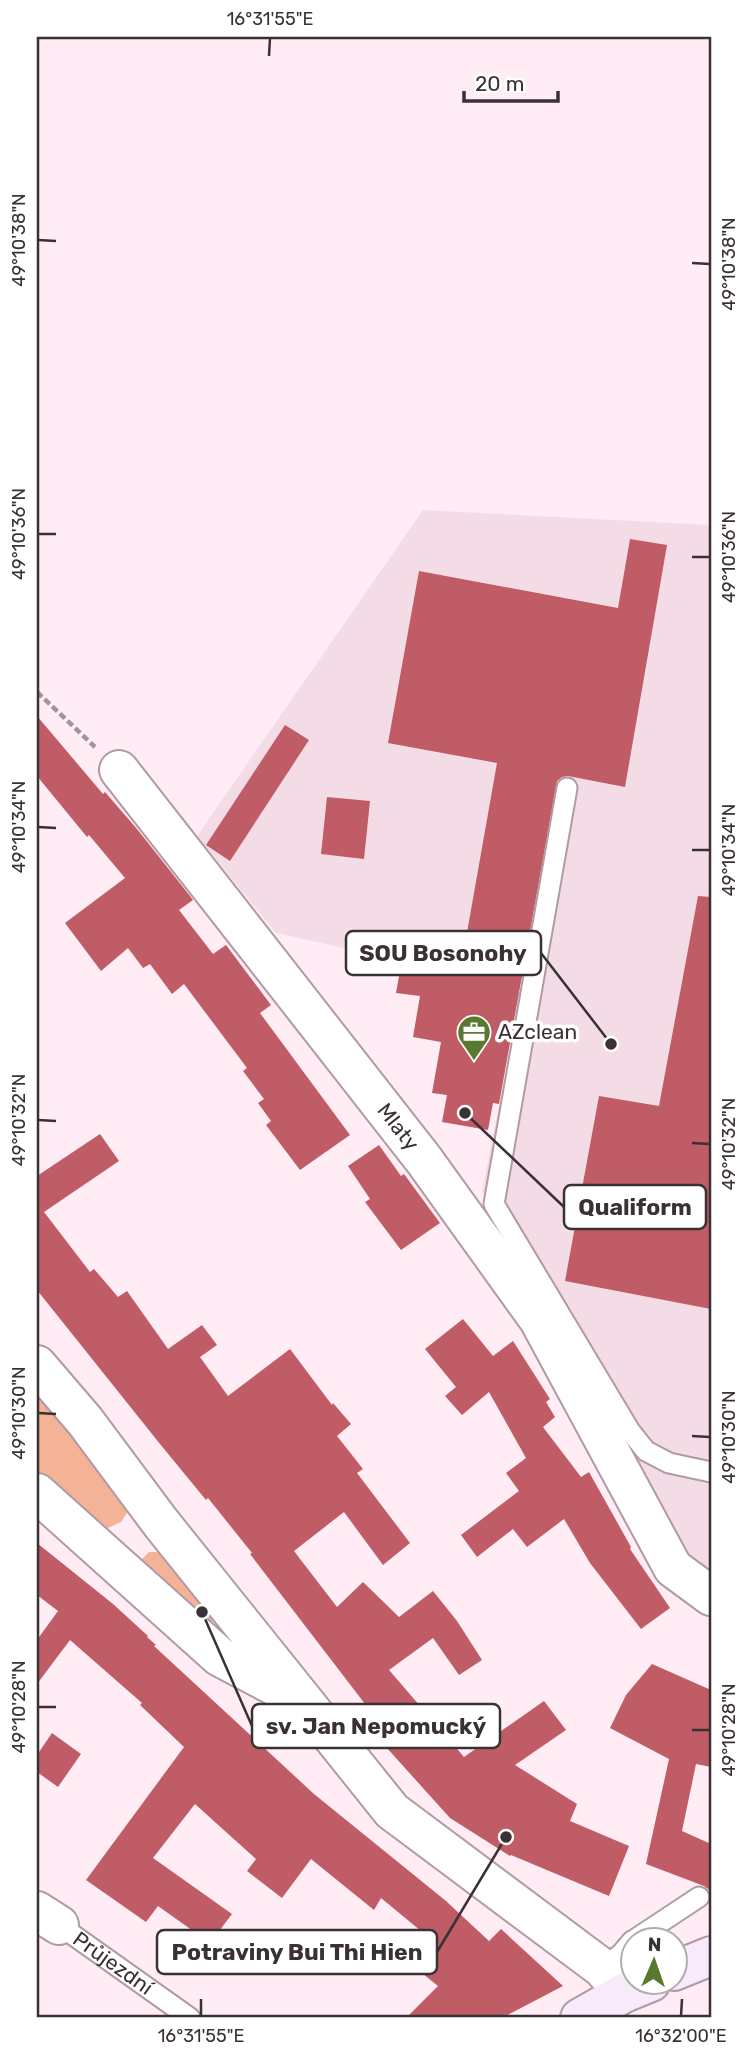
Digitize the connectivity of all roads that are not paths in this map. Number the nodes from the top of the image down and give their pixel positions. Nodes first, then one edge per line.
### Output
1 (119, 770) road end
2 (567, 788) dead end
3 (37, 1365) edge
4 (711, 1472) edge
5 (37, 1493) edge
6 (161, 1523) junction
7 (116, 1563) junction
8 (711, 1596) edge
9 (302, 1701) junction
10 (699, 1897) dead end
11 (48, 1918) edge
12 (654, 1926) edge
13 (711, 1956) edge
14 (688, 1965) edge
15 (618, 1975) edge
16 (618, 1987) edge
17 (190, 2018) edge
18 (580, 2018) edge

1 - 8 street, Mlaty
2 - 4 lane
3 - 6 street
5 - 7 street
6 - 7 street
6 - 9 street
7 - 9 street
9 - 15 street
10 - 12 lane
11 - 17 lane, Průjezdní
13 - 14 main road
16 - 18 main road

